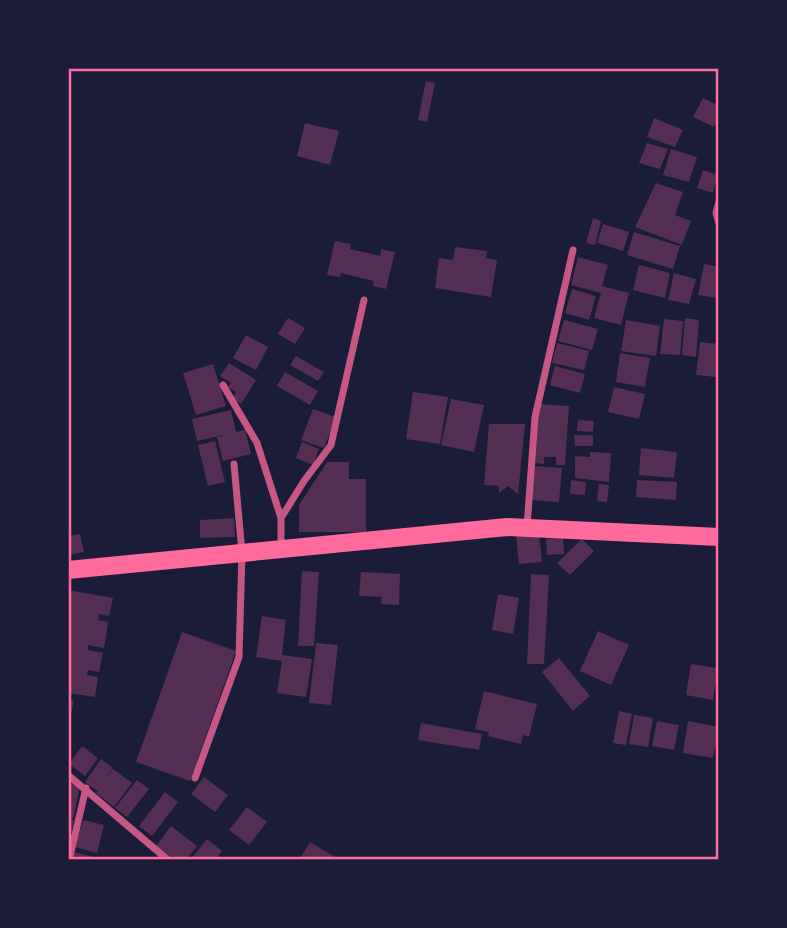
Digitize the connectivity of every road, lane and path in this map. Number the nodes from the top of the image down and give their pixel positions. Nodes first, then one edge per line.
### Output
1 (719, 202) edge
2 (719, 223) edge
3 (573, 250) dead end
4 (364, 300) dead end
5 (223, 385) dead end
6 (234, 464) dead end
7 (281, 519) junction
8 (527, 528) junction
9 (719, 537) edge
10 (281, 550) junction
11 (242, 553) junction
12 (68, 570) edge
13 (68, 775) edge
14 (195, 778) dead end
15 (86, 788) junction
16 (69, 860) edge
17 (169, 860) edge

1 - 2 street
3 - 8 street
4 - 7 street
5 - 7 street
6 - 11 street
7 - 10 street
8 - 9 main road
8 - 10 main road
10 - 11 main road
11 - 12 main road
11 - 14 street
13 - 15 street
15 - 16 street
15 - 17 street

